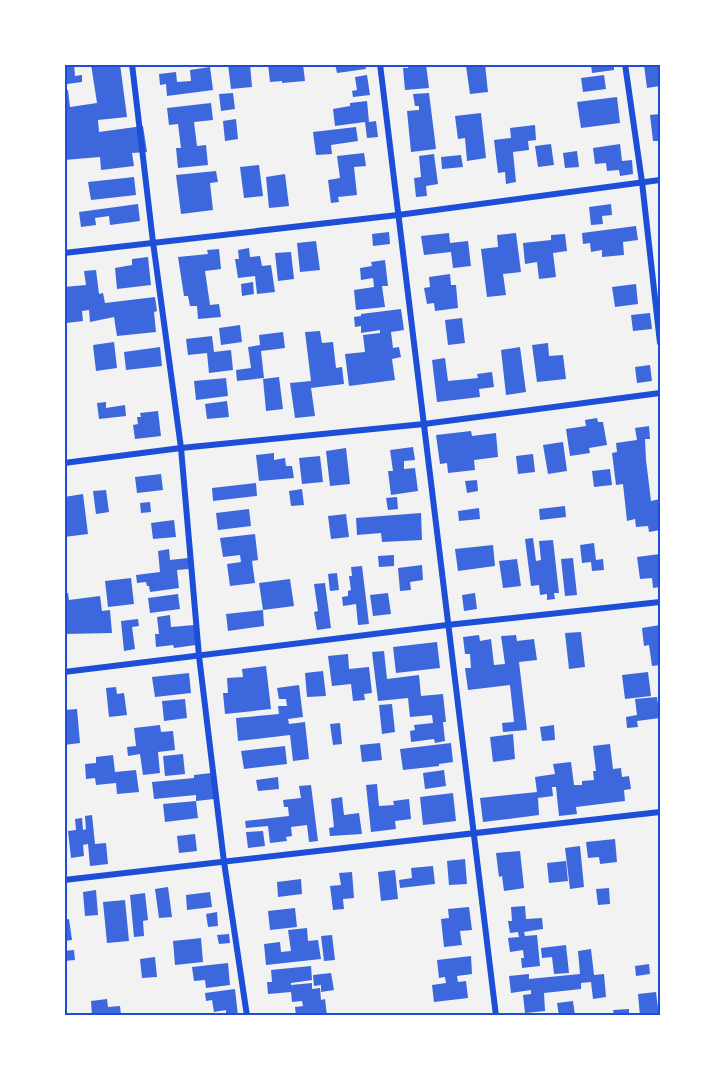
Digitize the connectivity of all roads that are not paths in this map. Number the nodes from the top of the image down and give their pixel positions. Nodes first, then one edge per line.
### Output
1 (132, 64) edge
2 (381, 64) edge
3 (625, 64) edge
4 (660, 180) edge
5 (642, 182) junction
6 (398, 215) junction
7 (153, 242) junction
8 (64, 253) edge
9 (660, 343) edge
10 (660, 393) edge
11 (424, 424) junction
12 (181, 448) junction
13 (64, 463) edge
14 (660, 602) edge
15 (447, 625) junction
16 (199, 656) junction
17 (64, 672) edge
18 (660, 812) edge
19 (474, 831) junction
20 (224, 862) junction
21 (64, 880) edge
22 (247, 1016) edge
23 (496, 1016) edge

1 - 7 street
2 - 6 street
3 - 5 street
4 - 5 street
5 - 6 street
5 - 9 street
6 - 7 street
6 - 11 street
7 - 8 street
7 - 12 street
10 - 11 street
11 - 12 street
11 - 15 street
12 - 13 street
12 - 16 street
14 - 15 street
15 - 16 street
15 - 19 street
16 - 17 street
16 - 20 street
18 - 19 street
19 - 20 street
19 - 23 street
20 - 21 street
20 - 22 street

